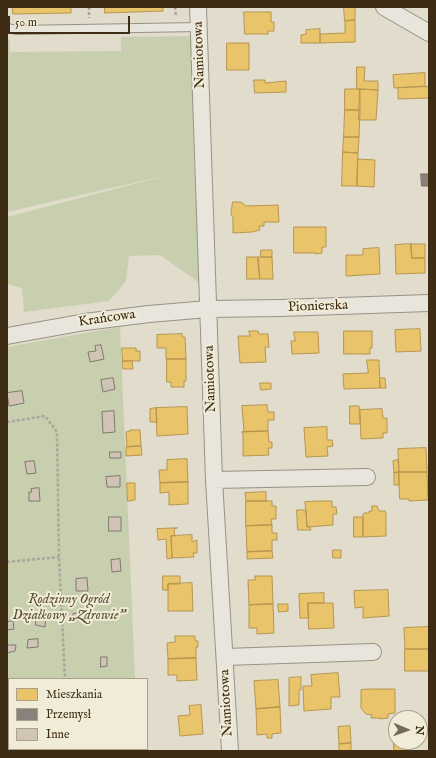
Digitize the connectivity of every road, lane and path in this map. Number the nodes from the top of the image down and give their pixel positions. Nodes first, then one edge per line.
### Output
1 (198, 7) edge
2 (384, 7) edge
3 (199, 27) junction
4 (7, 28) edge
5 (429, 33) edge
6 (429, 303) edge
7 (208, 309) junction
8 (7, 336) edge
9 (7, 422) edge
10 (367, 477) dead end
11 (214, 480) junction
12 (59, 557) junction
13 (7, 562) edge
14 (373, 652) dead end
15 (225, 657) junction
16 (65, 678) edge
17 (230, 751) edge

1 - 3 street, Namiotowa
2 - 5 street
3 - 4 lane
3 - 7 street, Namiotowa
6 - 7 street, Pionierska
7 - 8 street, Krańcowa
7 - 11 street, Namiotowa
9 - 12 path
10 - 11 street
11 - 15 street, Namiotowa
12 - 13 path
12 - 16 path
14 - 15 street
15 - 17 street, Namiotowa

